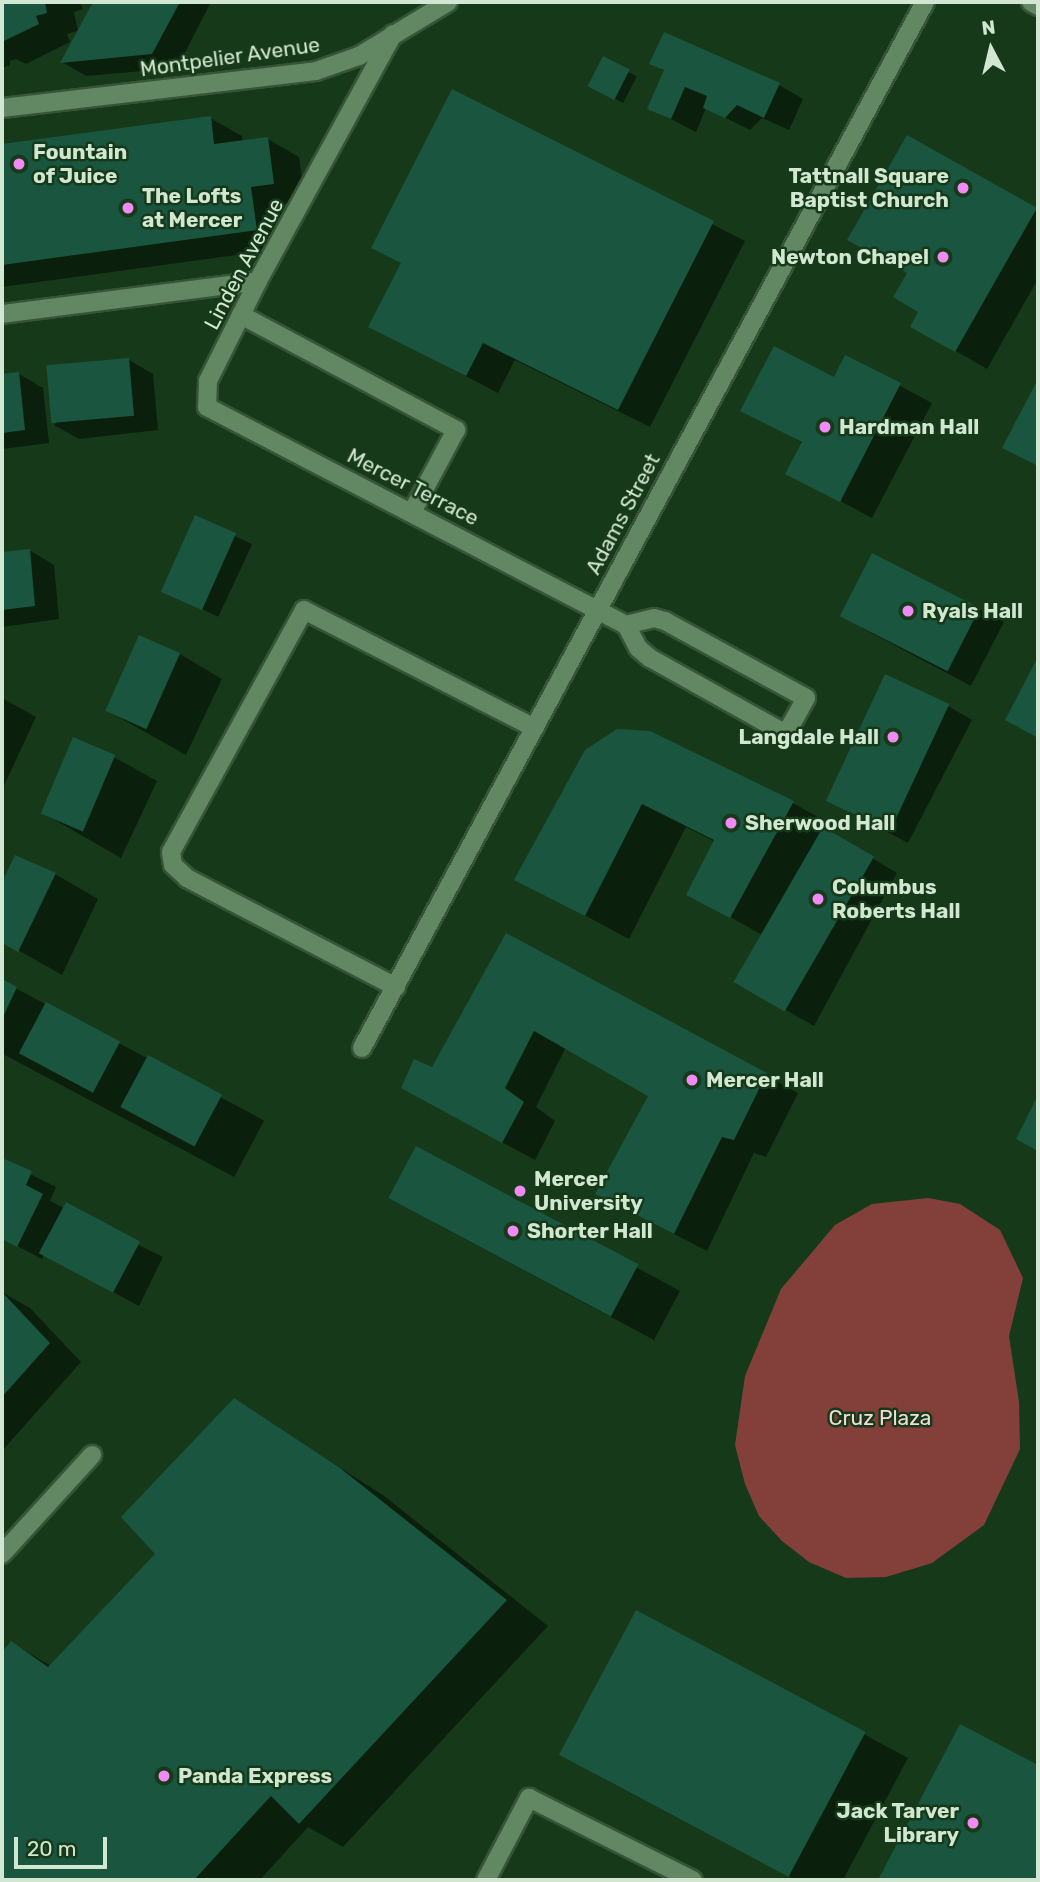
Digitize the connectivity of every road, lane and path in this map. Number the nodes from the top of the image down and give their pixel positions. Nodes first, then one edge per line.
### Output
1 (448, 2) edge
2 (925, 2) edge
3 (1031, 2) edge
4 (1038, 6) edge
5 (393, 34) junction
6 (2, 108) edge
7 (258, 281) junction
8 (2, 314) edge
9 (241, 316) junction
10 (207, 407) joint
11 (412, 512) junction
12 (598, 610) junction
13 (626, 625) junction
14 (535, 728) junction
15 (396, 987) junction
16 (362, 1048) dead end
17 (92, 1455) dead end
18 (2, 1554) edge
19 (486, 1880) edge
20 (692, 1880) edge

1 - 5 street, Montpelier Avenue
2 - 12 street, Adams Street
3 - 4 street
5 - 6 street, Montpelier Avenue
5 - 7 street, Linden Avenue
7 - 8 street
7 - 9 street, Linden Avenue
9 - 10 street, Linden Avenue
9 - 11 street
10 - 11 street, Mercer Terrace
11 - 12 street, Mercer Terrace
12 - 13 street, Mercer Terrace
12 - 14 street, Adams Street
13 - 13 street
14 - 15 street, Adams Street
14 - 15 street
15 - 16 street, Adams Street
17 - 18 street
19 - 20 street

